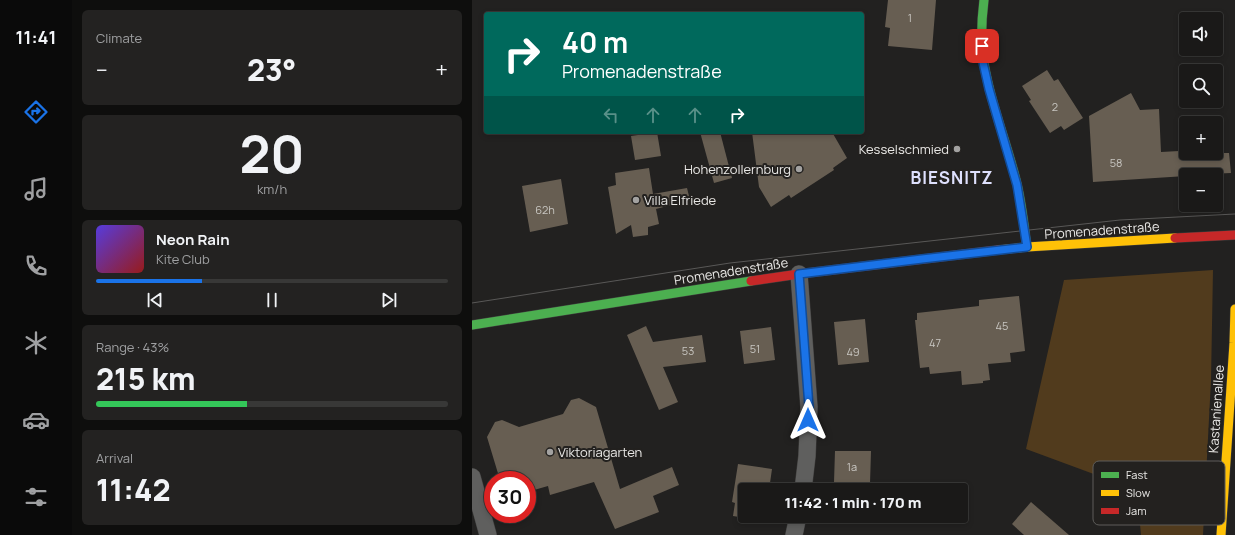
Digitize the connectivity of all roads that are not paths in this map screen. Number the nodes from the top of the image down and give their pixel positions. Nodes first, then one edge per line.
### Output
1 (984, 0) edge
2 (1235, 234) edge
3 (1027, 247) junction
4 (799, 274) junction
5 (1235, 309) edge
6 (472, 325) edge
7 (1225, 468) edge
8 (472, 477) edge
9 (803, 483) edge
10 (797, 523) edge
11 (1222, 525) edge
12 (488, 535) edge
13 (794, 535) edge
14 (1221, 535) edge

1 - 3 main road
2 - 3 main road, Promenadenstraße
3 - 4 main road, Promenadenstraße
4 - 6 main road, Promenadenstraße
4 - 9 street
5 - 7 main road, Kastanienallee
8 - 12 street
10 - 13 street
11 - 14 main road, Kastanienallee

